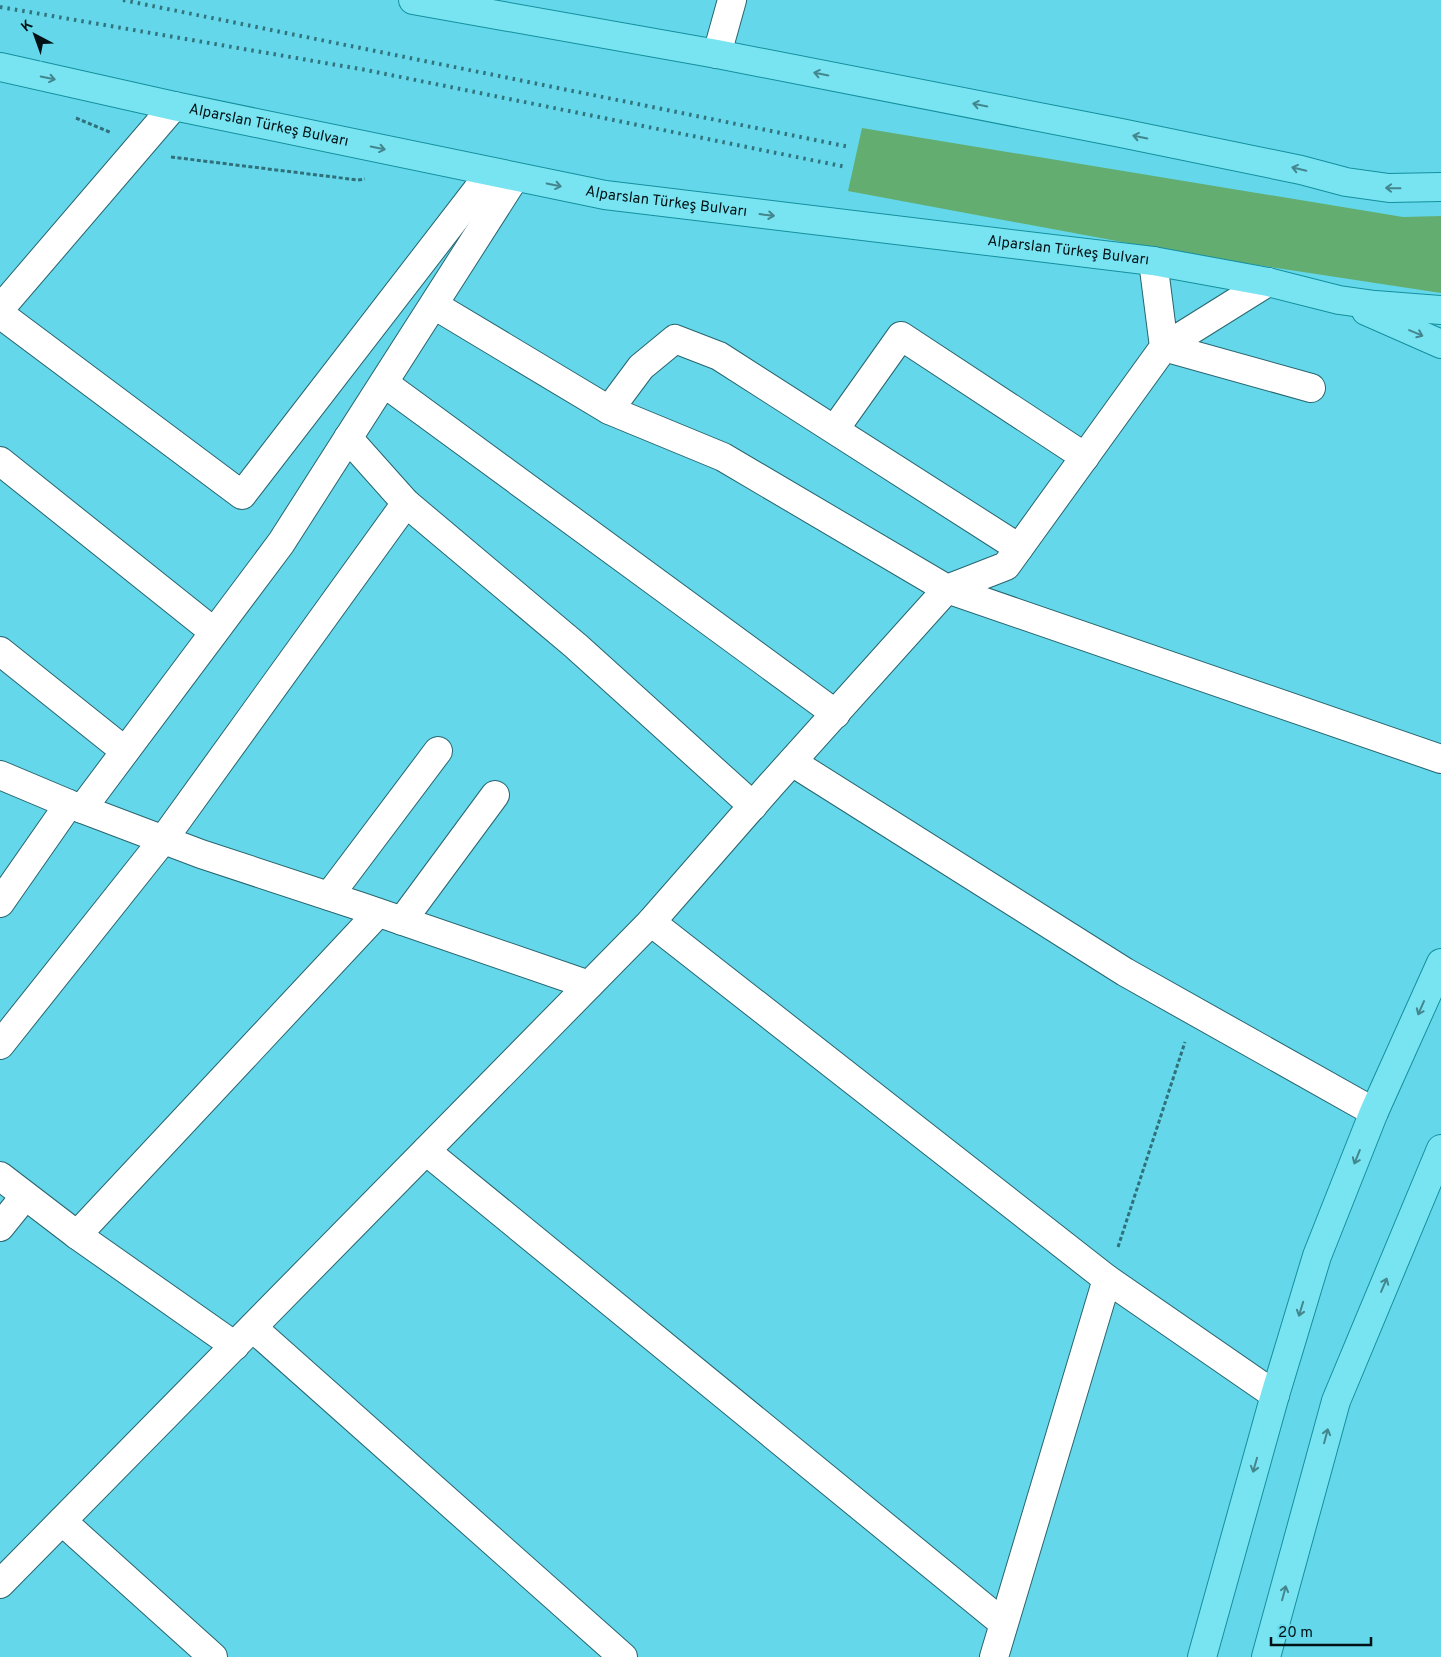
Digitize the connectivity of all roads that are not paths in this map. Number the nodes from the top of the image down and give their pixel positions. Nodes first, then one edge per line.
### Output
1 (413, 0) edge
2 (732, 0) edge
3 (718, 54) junction
4 (0, 67) edge
5 (174, 106) junction
6 (503, 174) junction
7 (1441, 187) edge
8 (1153, 261) junction
9 (1268, 282) junction
10 (1339, 300) junction
11 (434, 305) junction
12 (0, 309) edge
13 (1441, 310) edge
14 (0, 314) edge
15 (1441, 344) edge
16 (1164, 347) junction
17 (384, 383) junction
18 (1311, 388) dead end
19 (609, 410) junction
20 (835, 429) junction
21 (348, 438) junction
22 (1085, 457) junction
23 (0, 461) edge
24 (406, 503) junction
25 (1019, 548) junction
26 (947, 589) junction
27 (214, 632) junction
28 (0, 651) edge
29 (836, 714) junction
30 (125, 751) junction
31 (438, 751) dead end
32 (1441, 759) edge
33 (792, 762) junction
34 (0, 775) edge
35 (495, 795) dead end
36 (75, 806) junction
37 (754, 806) junction
38 (163, 840) junction
39 (329, 896) junction
40 (0, 902) edge
41 (390, 917) junction
42 (651, 922) junction
43 (1441, 963) edge
44 (589, 985) junction
45 (0, 1045) edge
46 (1374, 1112) junction
47 (1441, 1149) edge
48 (426, 1151) junction
49 (0, 1176) edge
50 (26, 1196) junction
51 (0, 1227) edge
52 (77, 1235) junction
53 (1107, 1279) junction
54 (244, 1337) junction
55 (1275, 1395) junction
56 (62, 1521) junction
57 (0, 1584) edge
58 (1003, 1622) junction
59 (213, 1657) edge
60 (623, 1657) edge
61 (994, 1657) edge
62 (1202, 1657) edge
63 (1266, 1657) edge

1 - 3 main road
2 - 3 street
7 -> 3 main road
4 -> 5 main road, Alparslan Türkeş Bulvarı
5 -> 6 main road, Alparslan Türkeş Bulvarı
5 - 12 street
6 -> 8 main road, Alparslan Türkeş Bulvarı
6 - 11 street
6 - 14 street
8 - 9 main road, Alparslan Türkeş Bulvarı
8 - 16 street
9 - 10 main road, Alparslan Türkeş Bulvarı
9 - 16 street
10 - 13 main road
10 -> 15 main road
11 - 17 street
11 - 19 street
16 - 18 street
16 - 22 street
17 - 21 street
17 - 29 street
19 - 20 street
19 - 26 street
20 - 22 street
20 - 25 street
21 - 24 street
21 - 27 street
22 - 25 street
23 - 27 street
24 - 37 street
24 - 38 street
25 - 26 street
26 - 29 street
26 - 32 street
27 - 30 street
28 - 30 street
29 - 33 street
30 - 36 street
31 - 39 street
33 - 37 street
33 - 46 street
34 - 36 street
35 - 41 street
36 - 38 street
36 - 40 street
37 - 42 street
38 - 39 street
38 - 45 street
39 - 41 street
41 - 44 street
41 - 52 street
42 - 44 street
42 - 53 street
43 -> 46 main road
44 - 48 street
46 -> 55 main road
63 -> 47 main road
48 - 54 street
48 - 58 street
49 - 50 street
50 - 51 street
50 - 52 street
52 - 54 street
53 - 55 street
53 - 58 street
54 - 56 street
54 - 60 street
55 -> 62 main road
56 - 57 street
56 - 59 street
58 - 61 street

